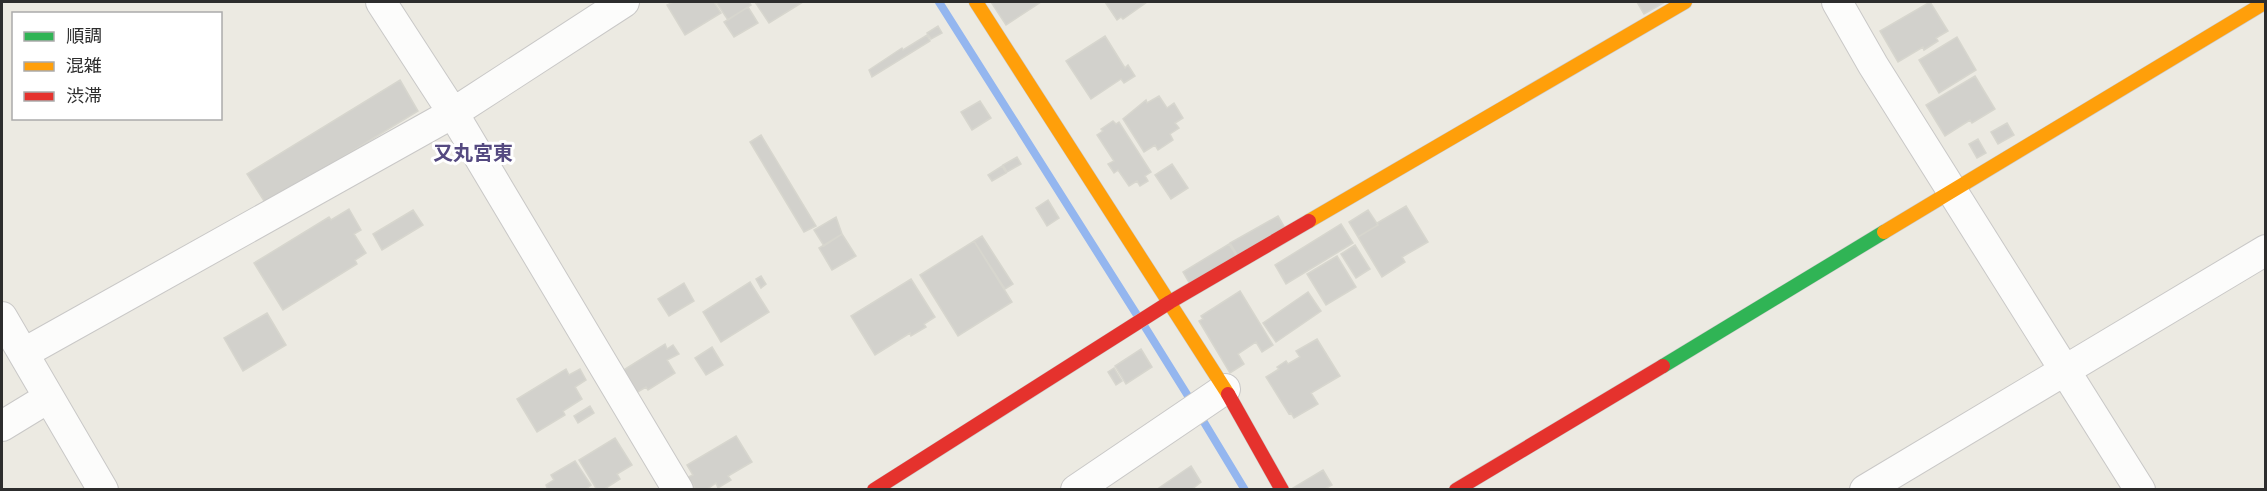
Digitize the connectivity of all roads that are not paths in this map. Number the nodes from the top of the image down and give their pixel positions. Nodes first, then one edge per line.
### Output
1 (381, 2) edge
2 (624, 2) edge
3 (976, 2) edge
4 (1685, 2) edge
5 (1837, 2) edge
6 (2265, 2) edge
7 (453, 113) junction
8 (1953, 192) junction
9 (2265, 250) edge
10 (1170, 302) junction
11 (2, 317) edge
12 (24, 353) junction
13 (2064, 370) junction
14 (1225, 389) junction
15 (48, 398) junction
16 (2, 426) edge
17 (103, 489) edge
18 (678, 489) edge
19 (874, 489) edge
20 (1076, 489) edge
21 (1282, 489) edge
22 (1456, 489) edge
23 (1865, 489) edge
24 (2140, 489) edge

1 - 7 street
2 - 7 street
3 - 10 street
4 - 10 street
5 - 8 street
6 - 8 street
7 - 12 street
7 - 18 street
8 - 13 street
8 - 22 street
9 - 13 street
10 - 14 street
10 - 19 street
11 - 12 street
12 - 15 street
13 - 23 street
13 - 24 street
14 - 20 street
14 - 21 street
15 - 16 street
15 - 17 street

